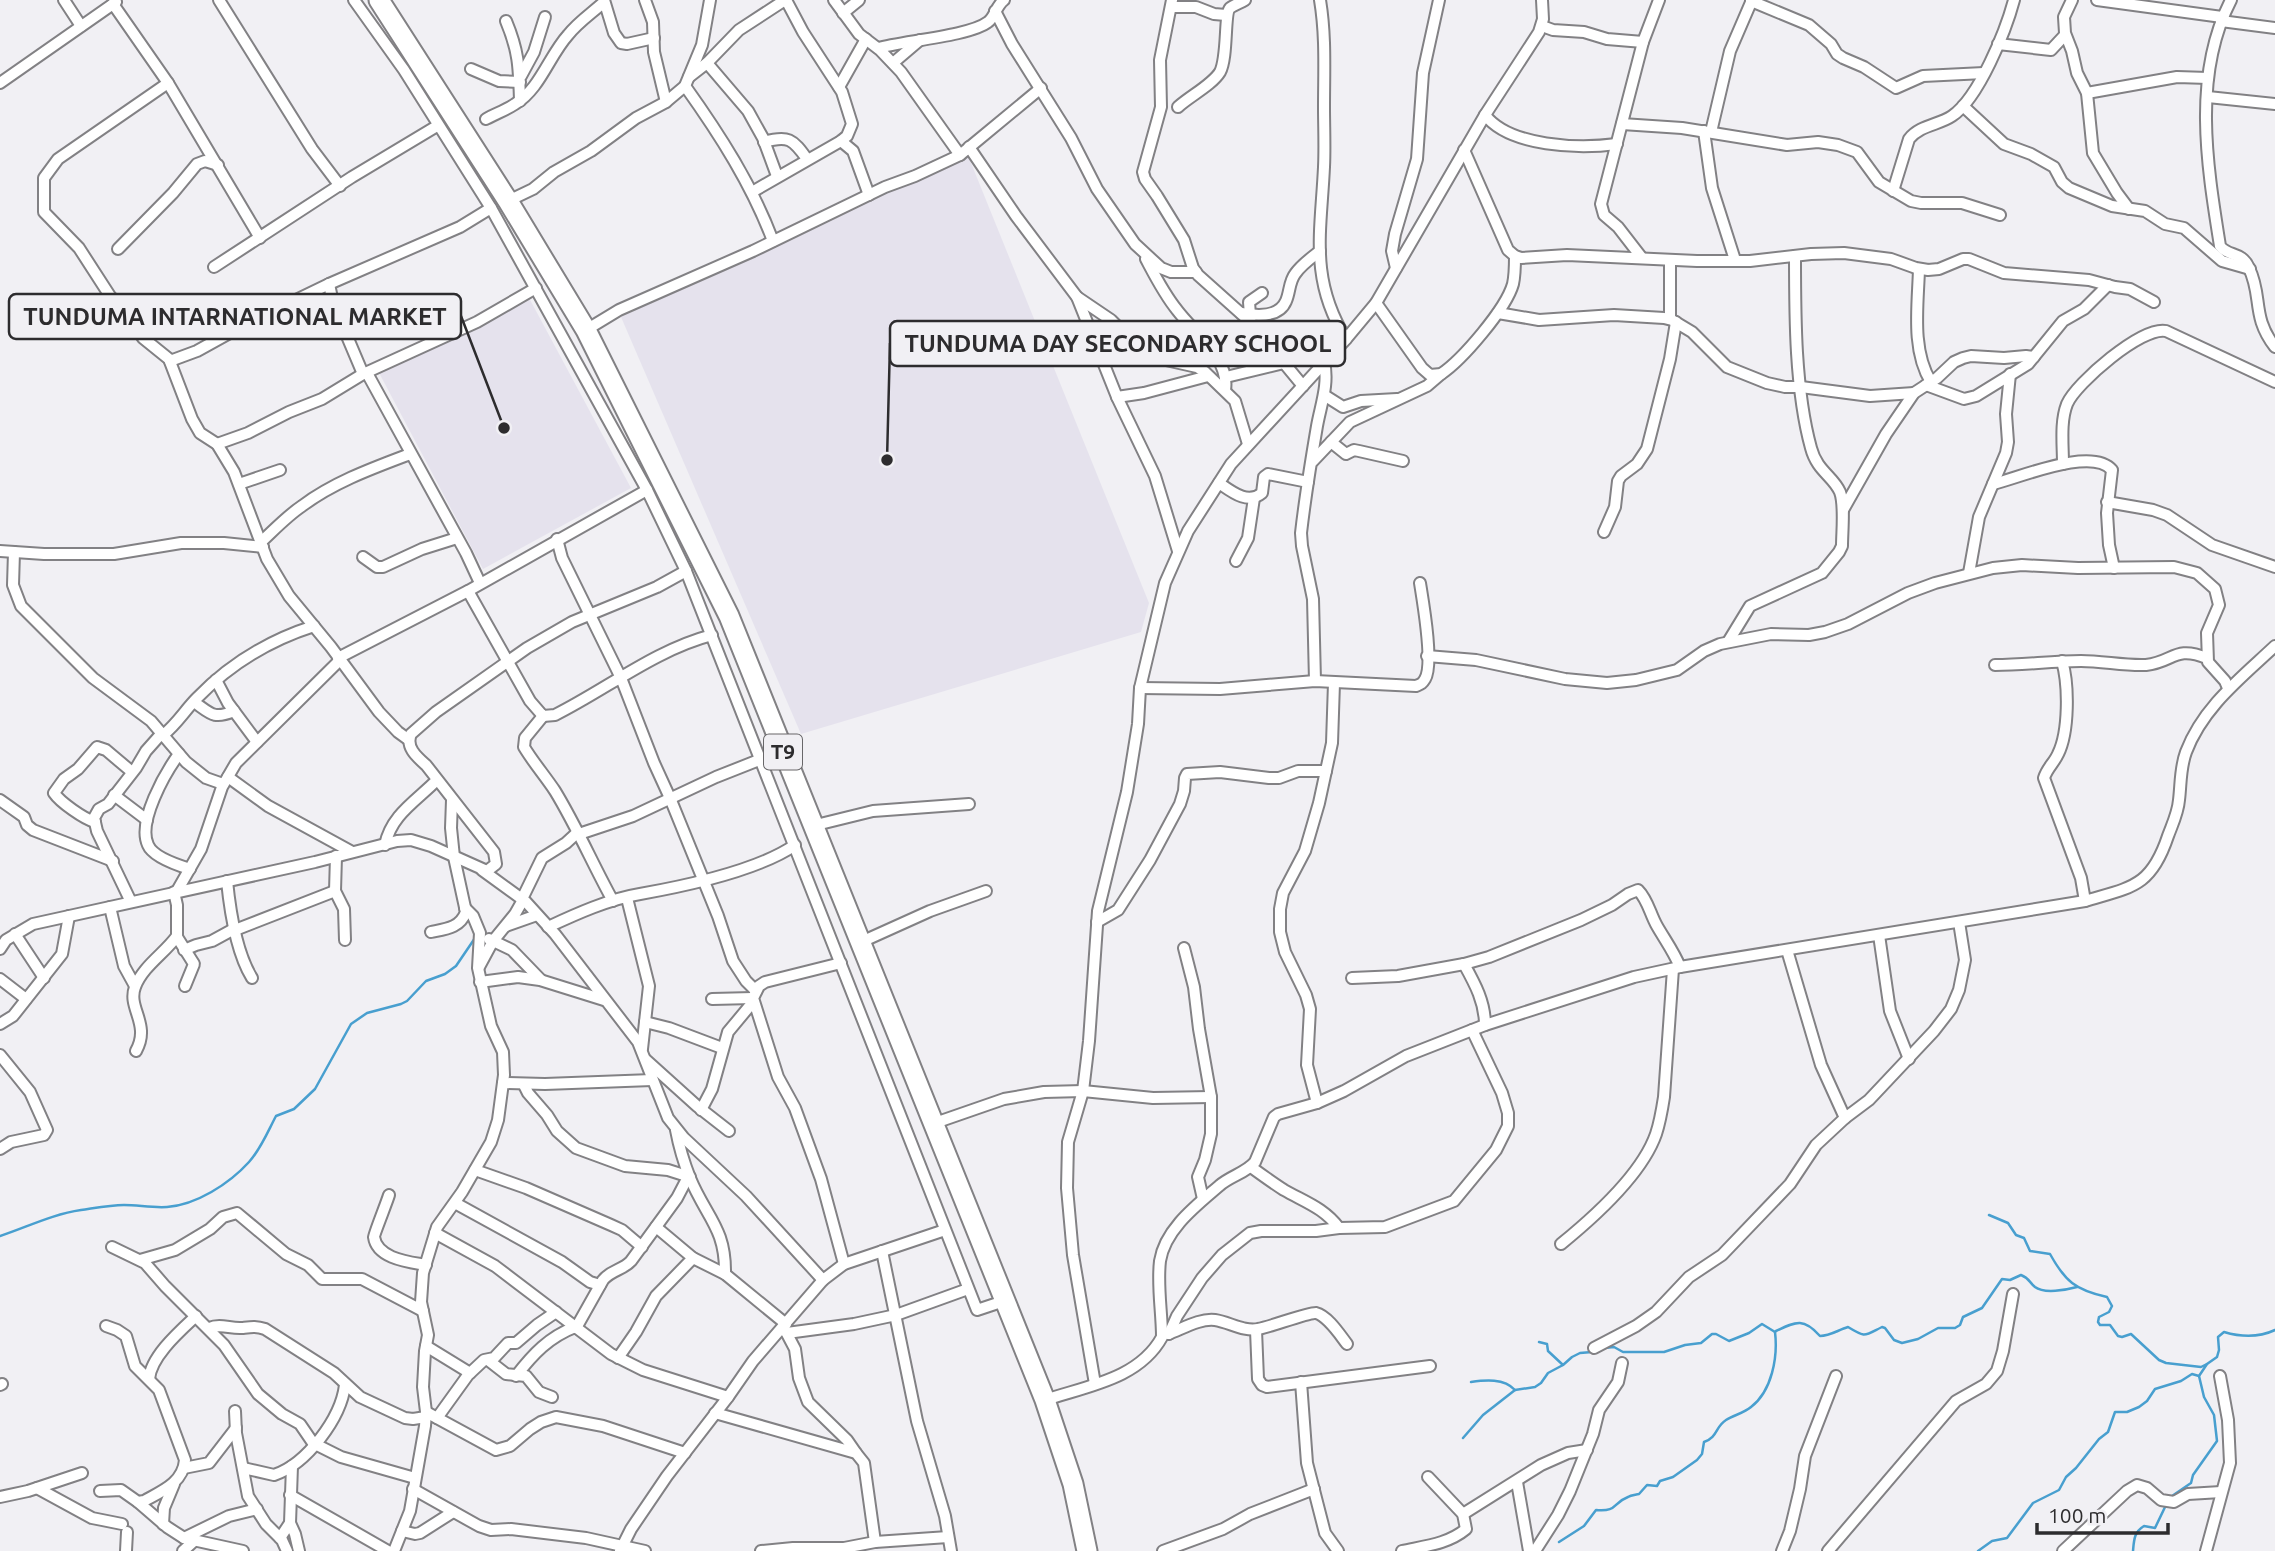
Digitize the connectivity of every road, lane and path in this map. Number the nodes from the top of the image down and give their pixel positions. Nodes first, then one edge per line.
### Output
1 (64, 0) edge
2 (219, 0) edge
3 (354, 0) edge
4 (379, 0) edge
5 (645, 0) edge
6 (710, 0) edge
7 (785, 0) edge
8 (834, 0) edge
9 (859, 0) edge
10 (1004, 0) edge
11 (1245, 0) edge
12 (1320, 0) edge
13 (1439, 0) edge
14 (1542, 0) edge
15 (1659, 0) edge
16 (1751, 0) edge
17 (2014, 0) edge
18 (2073, 0) edge
19 (2097, 0) edge
20 (2231, 0) edge
21 (604, 1) edge
22 (116, 2) edge
23 (1172, 3) edge
24 (995, 11) junction
25 (843, 13) junction
26 (1226, 15) junction
27 (545, 17) dead end
28 (2222, 19) junction
29 (506, 21) dead end
30 (82, 26) junction
31 (1542, 26) junction
32 (2275, 28) edge
33 (2066, 35) junction
34 (654, 38) junction
35 (923, 38) junction
36 (866, 39) junction
37 (1643, 42) junction
38 (1998, 44) junction
39 (878, 48) junction
40 (707, 63) junction
41 (893, 63) junction
42 (411, 66) junction
43 (471, 69) dead end
44 (1984, 73) junction
45 (2208, 78) junction
46 (520, 80) junction
47 (687, 82) junction
48 (0, 83) edge
49 (168, 83) junction
50 (839, 87) junction
51 (1041, 88) junction
52 (2087, 93) junction
53 (2208, 97) junction
54 (431, 98) junction
55 (520, 101) junction
56 (666, 102) junction
57 (2275, 104) edge
58 (1963, 106) junction
59 (1178, 107) dead end
60 (1485, 115) junction
61 (486, 119) dead end
62 (1622, 124) junction
63 (437, 125) junction
64 (1708, 132) junction
65 (841, 141) junction
66 (764, 142) junction
67 (1617, 145) junction
68 (969, 147) junction
69 (1464, 150) junction
70 (960, 155) junction
71 (807, 159) junction
72 (218, 165) junction
73 (777, 176) junction
74 (340, 186) junction
75 (1894, 191) junction
76 (752, 192) junction
77 (869, 195) junction
78 (499, 204) junction
79 (2129, 209) junction
80 (2000, 215) dead end
81 (260, 238) junction
82 (773, 241) junction
83 (118, 249) dead end
84 (1141, 250) junction
85 (1320, 251) junction
86 (1515, 256) junction
87 (1795, 256) junction
88 (1642, 258) junction
89 (1670, 260) junction
90 (1735, 260) junction
91 (214, 267) dead end
92 (1396, 268) junction
93 (1919, 269) junction
94 (2250, 269) junction
95 (1196, 272) junction
96 (329, 284) junction
97 (2108, 285) junction
98 (536, 288) junction
99 (1262, 293) dead end
100 (1077, 297) junction
101 (2154, 302) dead end
102 (1376, 303) junction
103 (1498, 313) junction
104 (1244, 314) junction
105 (1673, 320) junction
106 (586, 330) junction
107 (1346, 339) junction
108 (2275, 347) edge
109 (600, 357) junction
110 (2034, 357) junction
111 (170, 361) junction
112 (1324, 362) junction
113 (1284, 363) junction
114 (580, 369) junction
115 (365, 374) junction
116 (1441, 374) junction
117 (2011, 374) junction
118 (1208, 376) junction
119 (1226, 377) junction
120 (2275, 382) edge
121 (1929, 383) junction
122 (1303, 386) junction
123 (1801, 387) junction
124 (1225, 390) junction
125 (1914, 393) junction
126 (1324, 396) junction
127 (1117, 397) junction
128 (1400, 400) junction
129 (1331, 442) junction
130 (217, 444) junction
131 (1248, 444) junction
132 (410, 454) junction
133 (1313, 461) junction
134 (1403, 461) dead end
135 (2063, 464) junction
136 (280, 470) dead end
137 (1308, 482) junction
138 (1219, 483) junction
139 (239, 484) junction
140 (1993, 484) junction
141 (647, 490) junction
142 (1254, 498) junction
143 (2107, 502) junction
144 (1843, 510) junction
145 (1604, 532) dead end
146 (457, 538) junction
147 (557, 540) junction
148 (262, 545) junction
149 (0, 551) edge
150 (1178, 551) junction
151 (14, 552) junction
152 (363, 557) dead end
153 (1236, 561) dead end
154 (2275, 567) edge
155 (2114, 568) junction
156 (686, 571) junction
157 (1969, 573) junction
158 (480, 583) junction
159 (1420, 583) dead end
160 (468, 591) junction
161 (590, 615) junction
162 (732, 622) junction
163 (314, 626) junction
164 (711, 634) junction
165 (1728, 642) junction
166 (2275, 646) edge
167 (1427, 656) junction
168 (2207, 658) junction
169 (339, 659) junction
170 (508, 660) junction
171 (2062, 661) junction
172 (1995, 666) dead end
173 (621, 678) junction
174 (216, 680) junction
175 (1315, 681) junction
176 (1335, 683) junction
177 (1140, 688) junction
178 (2228, 688) junction
179 (194, 702) junction
180 (234, 710) junction
181 (543, 716) junction
182 (163, 734) junction
183 (409, 740) junction
184 (257, 742) junction
185 (179, 754) junction
186 (759, 760) junction
187 (1326, 771) junction
188 (132, 772) junction
189 (437, 780) junction
190 (226, 781) junction
191 (114, 796) junction
192 (670, 798) junction
193 (0, 800) edge
194 (452, 800) junction
195 (969, 804) dead end
196 (146, 820) junction
197 (94, 822) junction
198 (812, 826) junction
199 (579, 833) junction
200 (384, 845) junction
201 (795, 845) junction
202 (352, 852) junction
203 (336, 856) junction
204 (454, 857) junction
205 (113, 861) junction
206 (190, 869) junction
207 (482, 870) junction
208 (703, 880) junction
209 (227, 881) junction
210 (176, 891) junction
211 (335, 891) junction
212 (986, 891) dead end
213 (627, 898) junction
214 (522, 900) junction
215 (613, 901) junction
216 (2085, 901) junction
217 (131, 902) junction
218 (110, 907) junction
219 (465, 908) junction
220 (537, 915) junction
221 (69, 916) junction
222 (1097, 922) junction
223 (1959, 922) junction
224 (506, 926) junction
225 (548, 927) junction
226 (234, 930) junction
227 (431, 932) dead end
228 (481, 934) junction
229 (9, 935) edge
230 (1880, 935) junction
231 (177, 936) junction
232 (345, 940) dead end
233 (493, 941) junction
234 (859, 943) junction
235 (1184, 948) dead end
236 (0, 949) edge
237 (184, 950) junction
238 (1787, 950) junction
239 (841, 963) junction
240 (1464, 964) junction
241 (478, 968) junction
242 (1677, 968) junction
243 (44, 978) junction
244 (252, 978) dead end
245 (1352, 978) dead end
246 (0, 979) edge
247 (541, 980) junction
248 (481, 982) junction
249 (135, 986) junction
250 (184, 986) dead end
251 (754, 997) junction
252 (26, 999) junction
253 (712, 999) dead end
254 (604, 1000) junction
255 (645, 1022) junction
256 (0, 1024) edge
257 (1485, 1025) junction
258 (1472, 1030) junction
259 (722, 1048) junction
260 (642, 1049) junction
261 (136, 1051) dead end
262 (0, 1055) edge
263 (1909, 1059) junction
264 (646, 1060) junction
265 (652, 1080) junction
266 (503, 1083) junction
267 (524, 1085) junction
268 (1083, 1091) junction
269 (1211, 1097) junction
270 (1317, 1103) junction
271 (701, 1110) junction
272 (1844, 1118) junction
273 (932, 1124) junction
274 (675, 1128) junction
275 (729, 1131) dead end
276 (0, 1149) edge
277 (1251, 1167) junction
278 (475, 1170) junction
279 (689, 1177) junction
280 (389, 1195) dead end
281 (1203, 1199) junction
282 (455, 1203) junction
283 (656, 1227) junction
284 (1339, 1228) junction
285 (945, 1230) junction
286 (435, 1233) junction
287 (1561, 1244) dead end
288 (112, 1247) dead end
289 (642, 1247) junction
290 (882, 1251) junction
291 (693, 1258) junction
292 (140, 1260) junction
293 (844, 1264) junction
294 (426, 1265) junction
295 (725, 1274) junction
296 (823, 1280) junction
297 (600, 1285) junction
298 (968, 1289) junction
299 (2013, 1294) dead end
300 (1004, 1301) junction
301 (423, 1311) junction
302 (556, 1312) junction
303 (895, 1315) junction
304 (196, 1316) junction
305 (106, 1326) dead end
306 (575, 1327) junction
307 (209, 1328) junction
308 (786, 1328) junction
309 (1256, 1330) junction
310 (1166, 1335) junction
311 (1347, 1344) dead end
312 (426, 1346) junction
313 (1594, 1348) dead end
314 (618, 1358) junction
315 (488, 1360) junction
316 (1622, 1363) dead end
317 (1430, 1366) dead end
318 (470, 1373) junction
319 (516, 1376) junction
320 (1836, 1376) dead end
321 (2220, 1376) dead end
322 (149, 1379) junction
323 (1301, 1382) junction
324 (1096, 1384) junction
325 (345, 1385) junction
326 (552, 1397) dead end
327 (728, 1398) junction
328 (1045, 1400) junction
329 (235, 1411) dead end
330 (715, 1413) junction
331 (430, 1416) junction
332 (408, 1418) junction
333 (236, 1428) junction
334 (424, 1435) junction
335 (315, 1445) junction
336 (1587, 1450) junction
337 (685, 1452) junction
338 (856, 1454) junction
339 (292, 1466) junction
340 (184, 1468) junction
341 (243, 1468) junction
342 (82, 1473) dead end
343 (1428, 1476) dead end
344 (1517, 1482) junction
345 (174, 1484) junction
346 (414, 1484) junction
347 (37, 1488) junction
348 (1314, 1489) junction
349 (100, 1491) dead end
350 (2221, 1492) junction
351 (290, 1495) junction
352 (0, 1497) edge
353 (138, 1502) junction
354 (257, 1509) junction
355 (453, 1512) junction
356 (1463, 1514) junction
357 (290, 1523) junction
358 (163, 1524) junction
359 (402, 1531) junction
360 (948, 1536) junction
361 (280, 1538) junction
362 (189, 1539) junction
363 (875, 1542) junction
364 (621, 1549) edge
365 (126, 1551) edge
366 (183, 1551) edge
367 (243, 1551) edge
368 (286, 1551) edge
369 (299, 1551) edge
370 (388, 1551) edge
371 (394, 1551) edge
372 (646, 1551) edge
373 (761, 1551) edge
374 (951, 1551) edge
375 (1087, 1551) edge
376 (1163, 1551) edge
377 (1338, 1551) edge
378 (1402, 1551) edge
379 (1529, 1551) edge
380 (1535, 1551) edge
381 (1782, 1551) edge
382 (1828, 1551) edge
383 (2063, 1551) edge
384 (2206, 1551) edge

1 - 30 street
2 - 74 street
3 - 42 street
4 - 42 highway, T9
5 - 34 street
6 - 47 street
7 - 40 street
7 - 50 street
8 - 25 street
9 - 25 street
10 - 24 street
11 - 26 street
12 - 85 street
13 - 92 street
14 - 31 street
15 - 37 street
16 - 44 street
16 - 64 street
17 - 38 street
18 - 33 street
19 - 28 street
20 - 28 street
21 - 34 street
21 - 55 street
22 - 30 street
22 - 49 street
23 - 26 street
23 - 95 street
24 - 35 street
24 - 51 street
25 - 36 street
26 - 59 street
27 - 46 street
28 - 32 street
28 - 45 street
29 - 46 street
30 - 48 street
31 - 37 street
31 - 60 street
33 - 38 street
33 - 52 street
34 - 56 street
35 - 39 street
35 - 41 street
36 - 39 street
36 - 50 street
37 - 62 street
38 - 44 street
39 - 41 street
40 - 47 street
40 - 66 street
41 - 70 street
42 - 54 highway, T9
43 - 46 street
44 - 58 street
45 - 52 street
45 - 53 street
46 - 55 street
47 - 56 street
47 - 76 street
49 - 72 street
49 - 111 street
50 - 65 street
51 - 68 street
51 - 84 street
52 - 79 street
53 - 57 street
53 - 94 street
54 - 63 street
54 - 78 highway, T9
55 - 61 street
56 - 78 street
58 - 75 street
58 - 79 street
60 - 67 street
60 - 69 street
62 - 64 street
62 - 67 street
63 - 74 street
63 - 78 street
64 - 75 street
64 - 90 street
65 - 71 street
65 - 77 street
66 - 71 street
66 - 73 street
67 - 88 street
68 - 70 street
68 - 100 street
69 - 86 street
69 - 92 street
70 - 77 street
71 - 73 street
72 - 81 street
72 - 83 street
73 - 76 street
74 - 81 street
75 - 80 street
76 - 82 street
77 - 82 street
78 - 96 street
78 - 98 street
78 - 106 highway, T9
79 - 94 street
81 - 91 street
82 - 106 street
84 - 95 street
84 - 119 street
85 - 104 street
85 - 107 street
86 - 88 street
86 - 103 street
87 - 90 street
87 - 93 street
87 - 123 street
88 - 89 street
89 - 90 street
89 - 105 street
92 - 102 street
93 - 97 street
93 - 121 street
94 - 108 street
95 - 104 street
96 - 111 street
96 - 115 street
97 - 101 street
97 - 110 street
98 - 114 street
98 - 115 street
99 - 104 street
100 - 118 street
100 - 127 street
102 - 107 street
102 - 116 street
103 - 105 street
103 - 116 street
104 - 113 street
105 - 123 street
105 - 145 street
106 - 109 highway, T9
107 - 112 street
109 - 114 street
109 - 162 highway, T9
110 - 117 street
110 - 121 street
111 - 130 street
112 - 122 street
112 - 126 street
113 - 119 street
113 - 122 street
114 - 141 street
115 - 130 street
115 - 132 street
116 - 128 street
117 - 121 street
117 - 140 street
118 - 124 street
118 - 127 street
119 - 124 street
120 - 135 street
121 - 125 street
122 - 131 street
123 - 125 street
123 - 144 street
124 - 131 street
125 - 144 street
126 - 128 street
126 - 133 street
127 - 150 street
128 - 129 street
129 - 133 street
129 - 134 street
130 - 139 street
131 - 138 street
132 - 146 street
132 - 148 street
133 - 137 street
135 - 140 street
135 - 143 street
136 - 139 street
137 - 142 street
137 - 175 street
138 - 142 street
138 - 150 street
139 - 148 street
140 - 157 street
141 - 147 street
141 - 156 street
142 - 153 street
143 - 154 street
143 - 155 street
144 - 165 street
146 - 152 street
146 - 158 street
147 - 158 street
147 - 161 street
148 - 151 street
148 - 163 street
149 - 151 street
150 - 177 street
151 - 182 street
155 - 157 street
155 - 168 street
156 - 161 street
156 - 164 street
157 - 165 street
158 - 160 street
159 - 167 street
160 - 169 street
160 - 170 street
161 - 170 street
161 - 173 street
162 - 164 street
162 - 198 highway, T9
163 - 169 street
163 - 174 street
164 - 173 street
164 - 186 street
165 - 167 street
166 - 178 street
167 - 176 street
168 - 171 street
168 - 178 street
169 - 183 street
169 - 184 street
170 - 181 street
170 - 183 street
171 - 172 street
171 - 216 street
173 - 181 street
173 - 192 street
174 - 179 street
174 - 180 street
175 - 176 street
175 - 177 street
176 - 187 street
177 - 222 street
178 - 216 street
179 - 180 street
179 - 182 street
180 - 184 street
181 - 199 street
182 - 185 street
182 - 188 street
183 - 189 street
184 - 190 street
185 - 190 street
185 - 196 street
186 - 192 street
186 - 201 street
187 - 222 street
187 - 270 street
188 - 191 street
188 - 197 street
189 - 194 street
189 - 200 street
190 - 202 street
190 - 206 street
191 - 196 street
191 - 197 street
192 - 199 street
192 - 208 street
193 - 205 street
194 - 204 street
194 - 207 street
195 - 198 street
196 - 206 street
197 - 205 street
198 - 234 highway, T9
199 - 214 street
199 - 215 street
200 - 202 street
200 - 204 street
201 - 208 street
201 - 239 street
202 - 203 street
203 - 209 street
203 - 211 street
204 - 207 street
204 - 219 street
205 - 217 street
206 - 210 street
207 - 214 street
208 - 213 street
208 - 251 street
209 - 210 street
209 - 226 street
210 - 217 street
210 - 231 street
211 - 226 street
211 - 232 street
212 - 234 street
213 - 215 street
213 - 255 street
214 - 220 street
214 - 224 street
215 - 225 street
216 - 223 street
217 - 218 street
218 - 221 street
218 - 249 street
219 - 227 street
219 - 228 street
220 - 224 street
220 - 225 street
221 - 229 street
221 - 243 street
222 - 268 street
223 - 230 street
223 - 263 street
224 - 233 street
225 - 254 street
226 - 237 street
226 - 244 street
228 - 233 street
228 - 241 street
229 - 236 street
229 - 243 street
230 - 238 street
230 - 263 street
231 - 237 street
231 - 249 street
233 - 241 street
233 - 247 street
234 - 273 highway, T9
235 - 269 street
237 - 250 street
238 - 242 street
238 - 272 street
239 - 251 street
239 - 285 street
240 - 242 street
240 - 245 street
240 - 257 street
241 - 248 street
242 - 257 street
242 - 287 street
243 - 252 street
246 - 252 street
247 - 248 street
247 - 254 street
248 - 266 street
249 - 261 street
251 - 253 street
251 - 259 street
251 - 293 street
252 - 256 street
254 - 260 street
255 - 259 street
255 - 260 street
257 - 258 street
258 - 270 street
258 - 284 street
259 - 271 street
260 - 264 street
262 - 276 street
263 - 272 street
264 - 265 street
264 - 271 street
265 - 267 street
265 - 274 street
266 - 267 street
266 - 278 street
267 - 279 street
268 - 269 street
268 - 273 street
268 - 324 street
269 - 281 street
270 - 277 street
271 - 275 street
272 - 313 street
273 - 300 highway, T9
274 - 279 street
274 - 296 street
277 - 281 street
277 - 284 street
278 - 282 street
278 - 289 street
279 - 283 street
279 - 295 street
280 - 294 street
281 - 310 street
282 - 286 street
282 - 297 street
283 - 289 street
283 - 291 street
284 - 310 street
285 - 290 street
285 - 298 street
286 - 294 street
286 - 302 street
288 - 292 street
289 - 297 street
290 - 293 street
290 - 303 street
291 - 295 street
291 - 314 street
292 - 301 street
292 - 304 street
293 - 296 street
294 - 301 street
295 - 308 street
296 - 308 street
297 - 306 street
298 - 300 street
298 - 303 street
299 - 382 street
300 - 328 highway, T9
301 - 312 street
302 - 306 street
302 - 315 street
303 - 308 street
303 - 360 street
304 - 307 street
304 - 322 street
305 - 322 street
306 - 314 street
306 - 319 street
307 - 325 street
307 - 335 street
308 - 327 street
308 - 338 street
309 - 310 street
309 - 311 street
309 - 323 street
310 - 324 street
312 - 318 street
312 - 331 street
314 - 327 street
315 - 318 street
315 - 319 street
316 - 336 street
317 - 323 street
318 - 331 street
319 - 326 street
320 - 381 street
321 - 350 street
322 - 340 street
323 - 348 street
324 - 328 street
325 - 332 street
325 - 335 street
327 - 330 street
328 - 375 highway, T9
329 - 333 street
330 - 337 street
330 - 338 street
331 - 332 street
331 - 334 street
331 - 337 street
332 - 334 street
333 - 340 street
333 - 341 street
334 - 346 street
335 - 339 street
335 - 346 street
336 - 344 street
336 - 380 street
337 - 364 street
338 - 363 street
339 - 341 street
339 - 351 street
340 - 345 street
341 - 354 street
342 - 347 street
343 - 356 street
344 - 356 street
344 - 379 street
345 - 353 street
345 - 358 street
346 - 355 street
346 - 359 street
347 - 352 street
347 - 365 street
348 - 376 street
348 - 377 street
349 - 353 street
350 - 383 street
350 - 384 street
351 - 357 street
351 - 370 street
353 - 358 street
354 - 361 street
354 - 362 street
355 - 359 street
355 - 364 street
356 - 378 street
357 - 361 street
357 - 369 street
358 - 362 street
359 - 371 street
360 - 363 street
360 - 374 street
361 - 368 street
362 - 366 street
362 - 367 street
363 - 373 street
364 - 372 street

